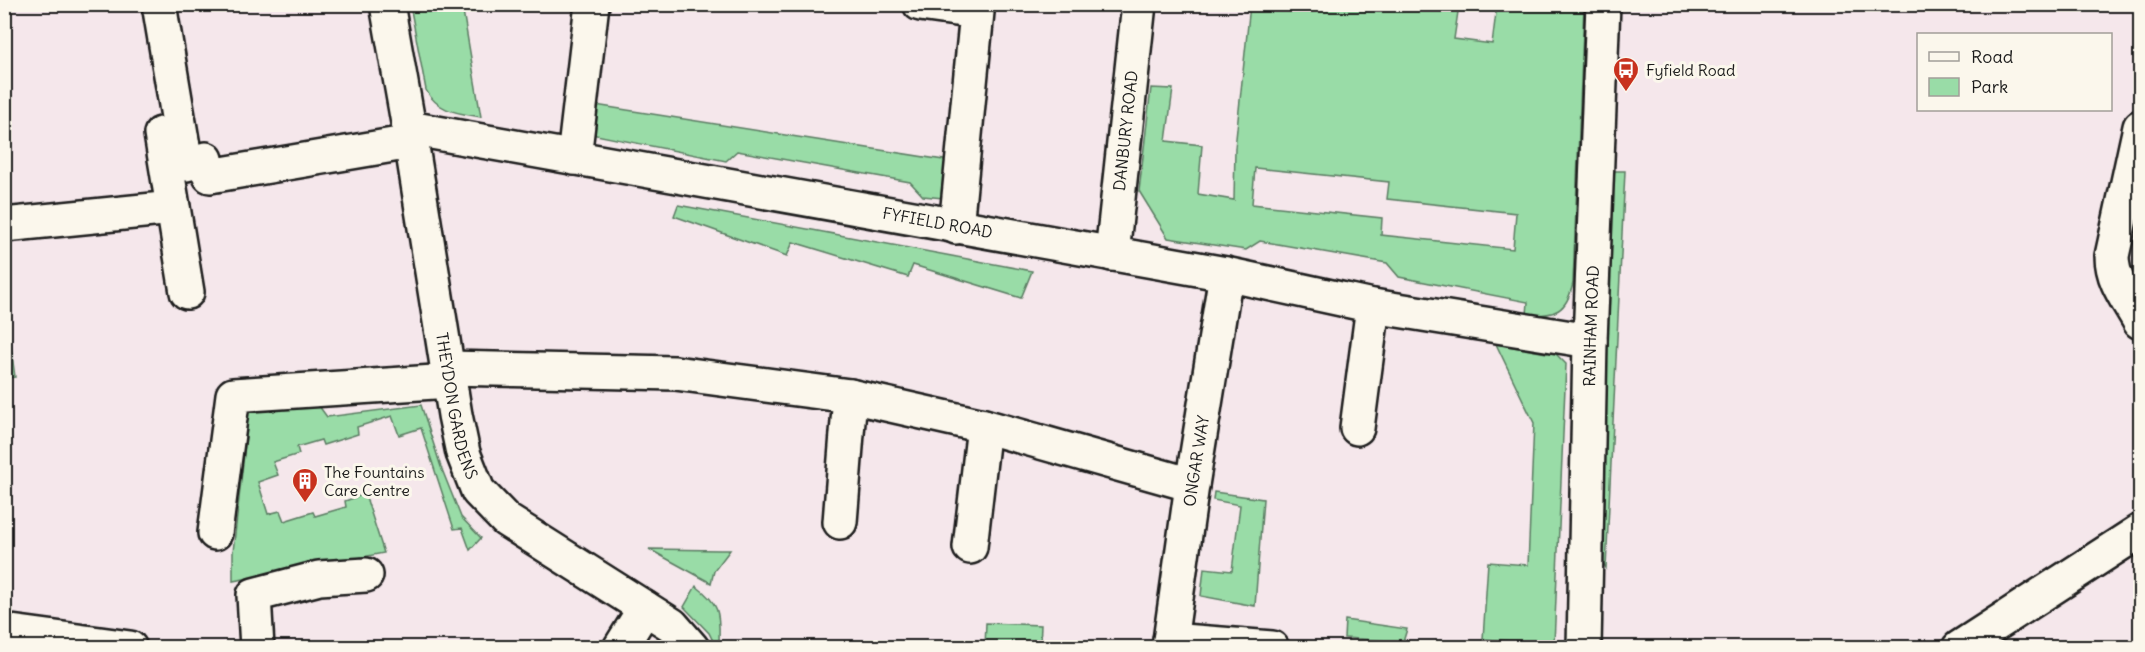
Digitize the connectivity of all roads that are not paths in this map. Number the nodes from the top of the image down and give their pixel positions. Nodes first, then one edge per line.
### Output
1 (139, 4) edge
2 (159, 4) edge
3 (387, 4) edge
4 (592, 4) edge
5 (920, 4) edge
6 (1139, 4) edge
7 (1603, 4) edge
8 (2140, 127) edge
9 (410, 135) junction
10 (574, 158) junction
11 (173, 208) junction
12 (4, 225) edge
13 (956, 226) junction
14 (1112, 255) junction
15 (1226, 274) junction
16 (187, 292) dead end
17 (1373, 306) junction
18 (2140, 322) edge
19 (1590, 341) junction
20 (449, 375) junction
21 (850, 396) junction
22 (984, 426) junction
23 (1357, 428) dead end
24 (1191, 485) junction
25 (840, 522) dead end
26 (2140, 531) edge
27 (215, 533) dead end
28 (970, 547) dead end
29 (366, 574) dead end
30 (645, 608) junction
31 (4, 631) edge
32 (1170, 644) edge
33 (130, 648) edge
34 (257, 648) edge
35 (620, 648) edge
36 (692, 648) edge
37 (1272, 648) edge
38 (1584, 648) edge
39 (1959, 648) edge

1 - 11 street
2 - 9 street
3 - 9 street
4 - 10 street
5 - 13 street
6 - 14 street, DANBURY ROAD
7 - 19 street, RAINHAM ROAD
8 - 18 street
9 - 10 street, FYFIELD ROAD
9 - 20 street, THEYDON GARDENS
10 - 13 street, FYFIELD ROAD
11 - 12 street
11 - 16 street
13 - 14 street, FYFIELD ROAD
14 - 15 street, FYFIELD ROAD
15 - 17 street, FYFIELD ROAD
15 - 24 street, ONGAR WAY
17 - 19 street, FYFIELD ROAD
17 - 23 street
19 - 38 street, RAINHAM ROAD
20 - 21 street
20 - 27 street
20 - 30 street, THEYDON GARDENS
21 - 22 street
21 - 25 street
22 - 24 street
22 - 28 street
24 - 32 street, ONGAR WAY
26 - 39 street
29 - 34 street
30 - 35 street
30 - 36 street, THEYDON GARDENS
31 - 33 street
32 - 37 street

